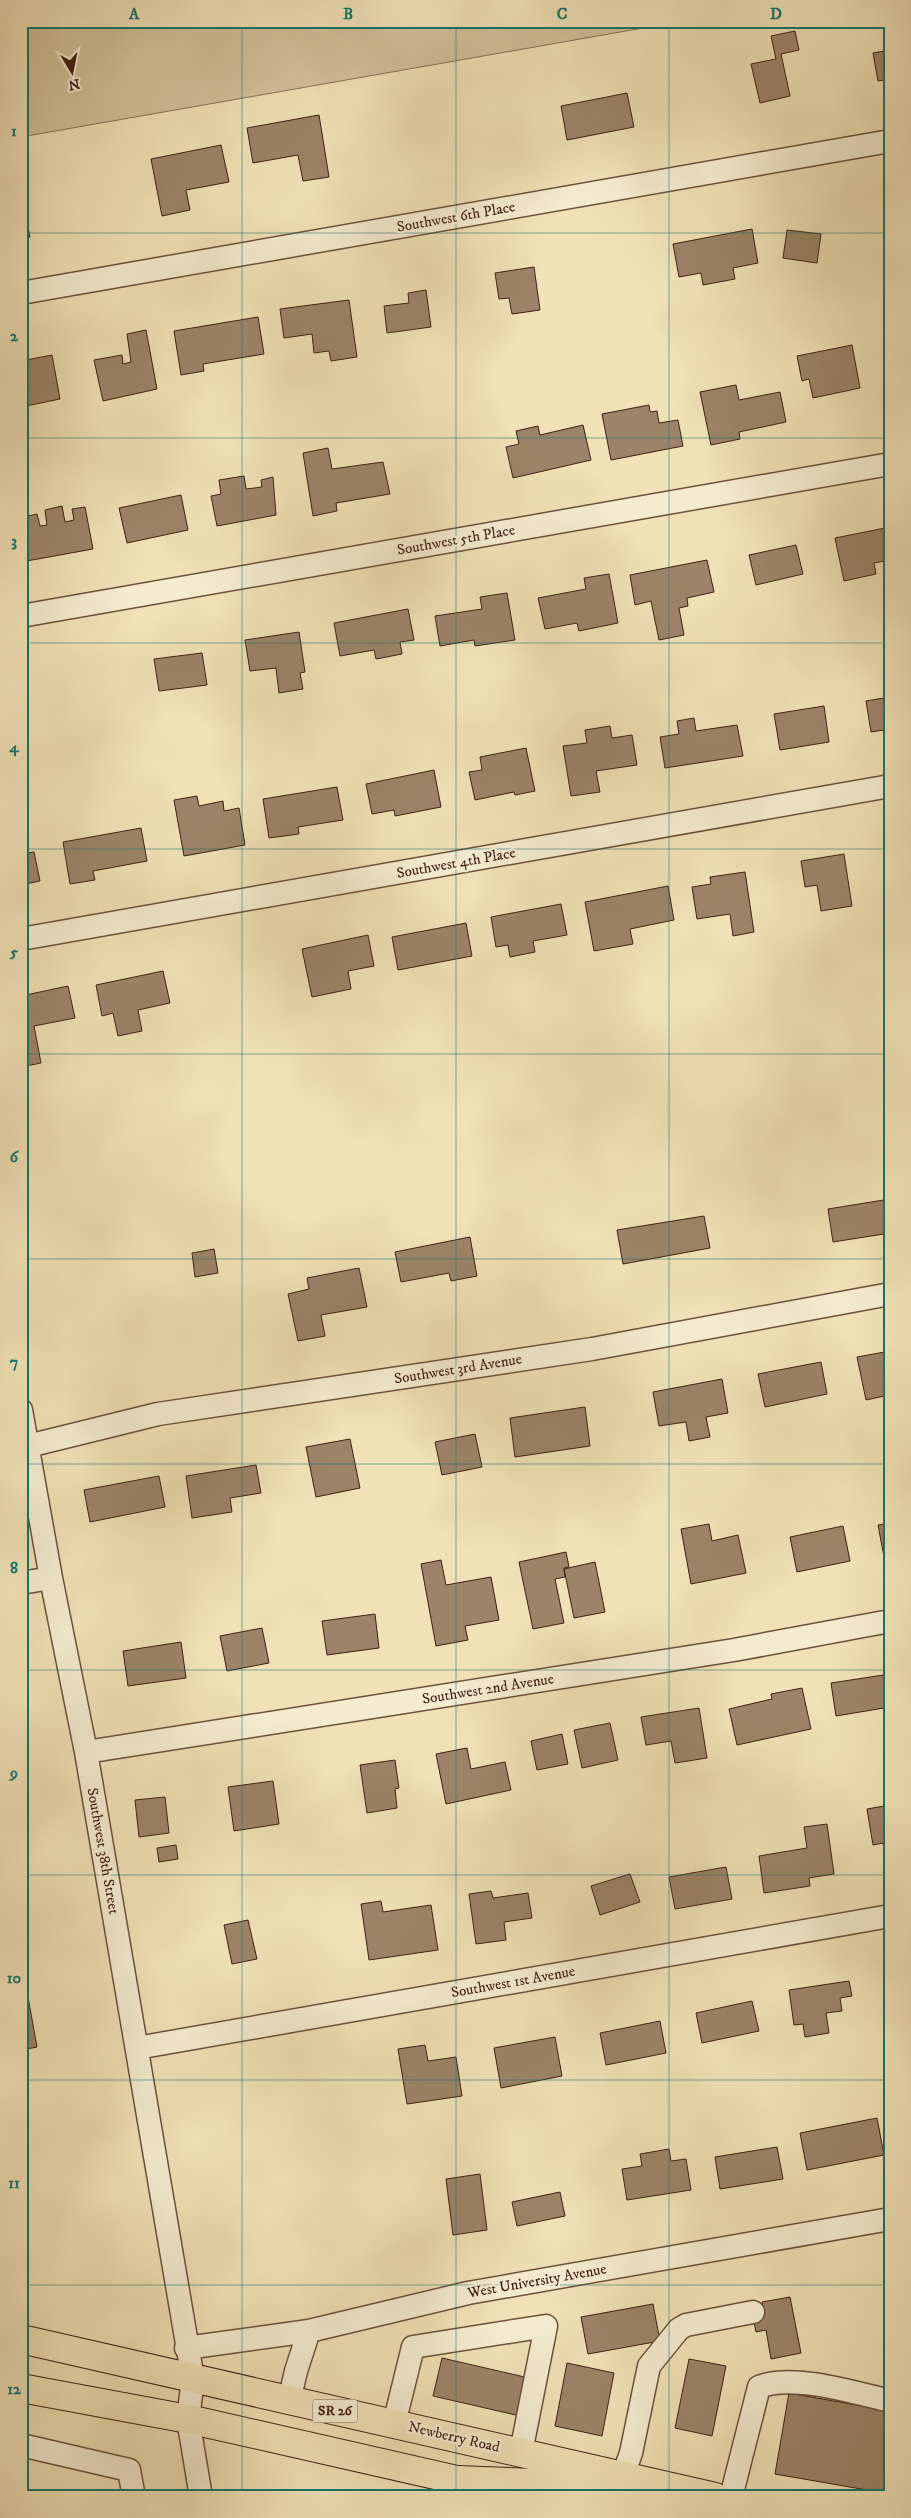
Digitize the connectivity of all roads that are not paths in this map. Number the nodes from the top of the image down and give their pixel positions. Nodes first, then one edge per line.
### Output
1 (890, 141) edge
2 (21, 293) edge
3 (890, 464) edge
4 (21, 616) edge
5 (890, 786) edge
6 (21, 939) edge
7 (890, 1294) edge
8 (21, 1410) edge
9 (28, 1446) junction
10 (51, 1578) junction
11 (21, 1583) edge
12 (890, 1621) edge
13 (86, 1752) junction
14 (890, 1916) edge
15 (137, 2048) junction
16 (890, 2219) edge
17 (753, 2312) dead end
18 (309, 2331) junction
19 (21, 2340) edge
20 (186, 2348) junction
21 (193, 2379) junction
22 (21, 2388) edge
23 (289, 2401) junction
24 (890, 2402) edge
25 (188, 2419) junction
26 (394, 2424) junction
27 (21, 2445) edge
28 (521, 2452) junction
29 (623, 2476) junction
30 (458, 2480) junction
31 (134, 2497) edge
32 (201, 2497) edge
33 (532, 2497) edge
34 (715, 2497) edge
35 (731, 2497) edge

1 - 2 street, Southwest 6th Place
3 - 4 street, Southwest 5th Place
5 - 6 street, Southwest 4th Place
7 - 9 street, Southwest 3rd Avenue
8 - 9 street, Southwest 38th Street
9 - 10 street, Southwest 38th Street
10 - 11 street
10 - 13 street, Southwest 38th Street
12 - 13 street, Southwest 2nd Avenue
13 - 15 street, Southwest 38th Street
14 - 15 street, Southwest 1st Avenue
15 - 20 street, Southwest 38th Street
16 - 18 street, West University Avenue
17 - 29 street
18 - 20 street, West University Avenue
18 - 23 street
19 - 21 main road, SR 26
20 - 21 street, Southwest 38th Street
21 - 23 main road, Newberry Road / SR 26
21 - 25 street, Southwest 38th Street
22 - 25 main road
23 - 26 main road, Newberry Road / SR 26
24 - 35 street
25 - 30 main road
25 - 32 street, Southwest 38th Street
26 - 28 main road, Newberry Road / SR 26
26 - 28 street
27 - 31 street
28 - 29 main road, Newberry Road / SR 26
29 - 30 main road
29 - 34 main road, Newberry Road / SR 26
30 - 33 main road

